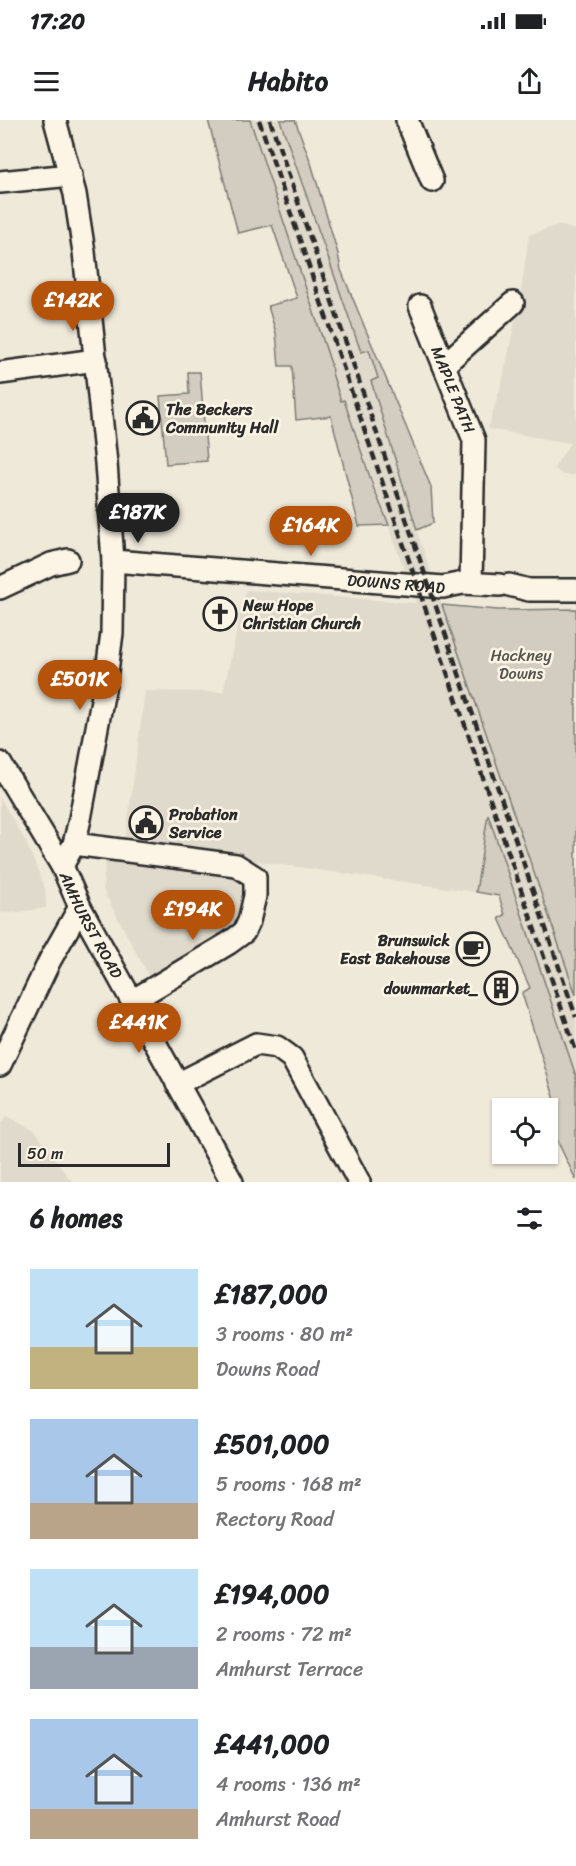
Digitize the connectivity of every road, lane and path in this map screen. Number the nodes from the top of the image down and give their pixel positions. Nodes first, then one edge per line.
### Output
1 (55, 120) edge
2 (407, 120) edge
3 (70, 175) junction
4 (432, 181) dead end
5 (0, 182) edge
6 (513, 303) dead end
7 (420, 306) dead end
8 (96, 360) junction
9 (444, 365) junction
10 (0, 373) edge
11 (68, 560) dead end
12 (113, 561) junction
13 (471, 583) junction
14 (0, 588) edge
15 (576, 590) edge
16 (0, 763) edge
17 (74, 844) junction
18 (62, 866) junction
19 (80, 907) junction
20 (132, 1001) junction
21 (2, 1058) edge
22 (177, 1084) junction
23 (232, 1182) edge
24 (359, 1182) edge

1 - 3 street
2 - 4 street
3 - 5 street
3 - 8 street
6 - 9 street
7 - 9 street, MAPLE PATH
8 - 10 street
8 - 12 street
9 - 13 street, MAPLE PATH
11 - 14 street
12 - 13 street, DOWNS ROAD
12 - 17 street
13 - 15 street, DOWNS ROAD
16 - 18 street, AMHURST ROAD
17 - 18 street
17 - 20 street
18 - 19 street, AMHURST ROAD
19 - 20 street, AMHURST ROAD
19 - 21 street
20 - 22 street, AMHURST ROAD
22 - 23 street, AMHURST ROAD
22 - 24 street

